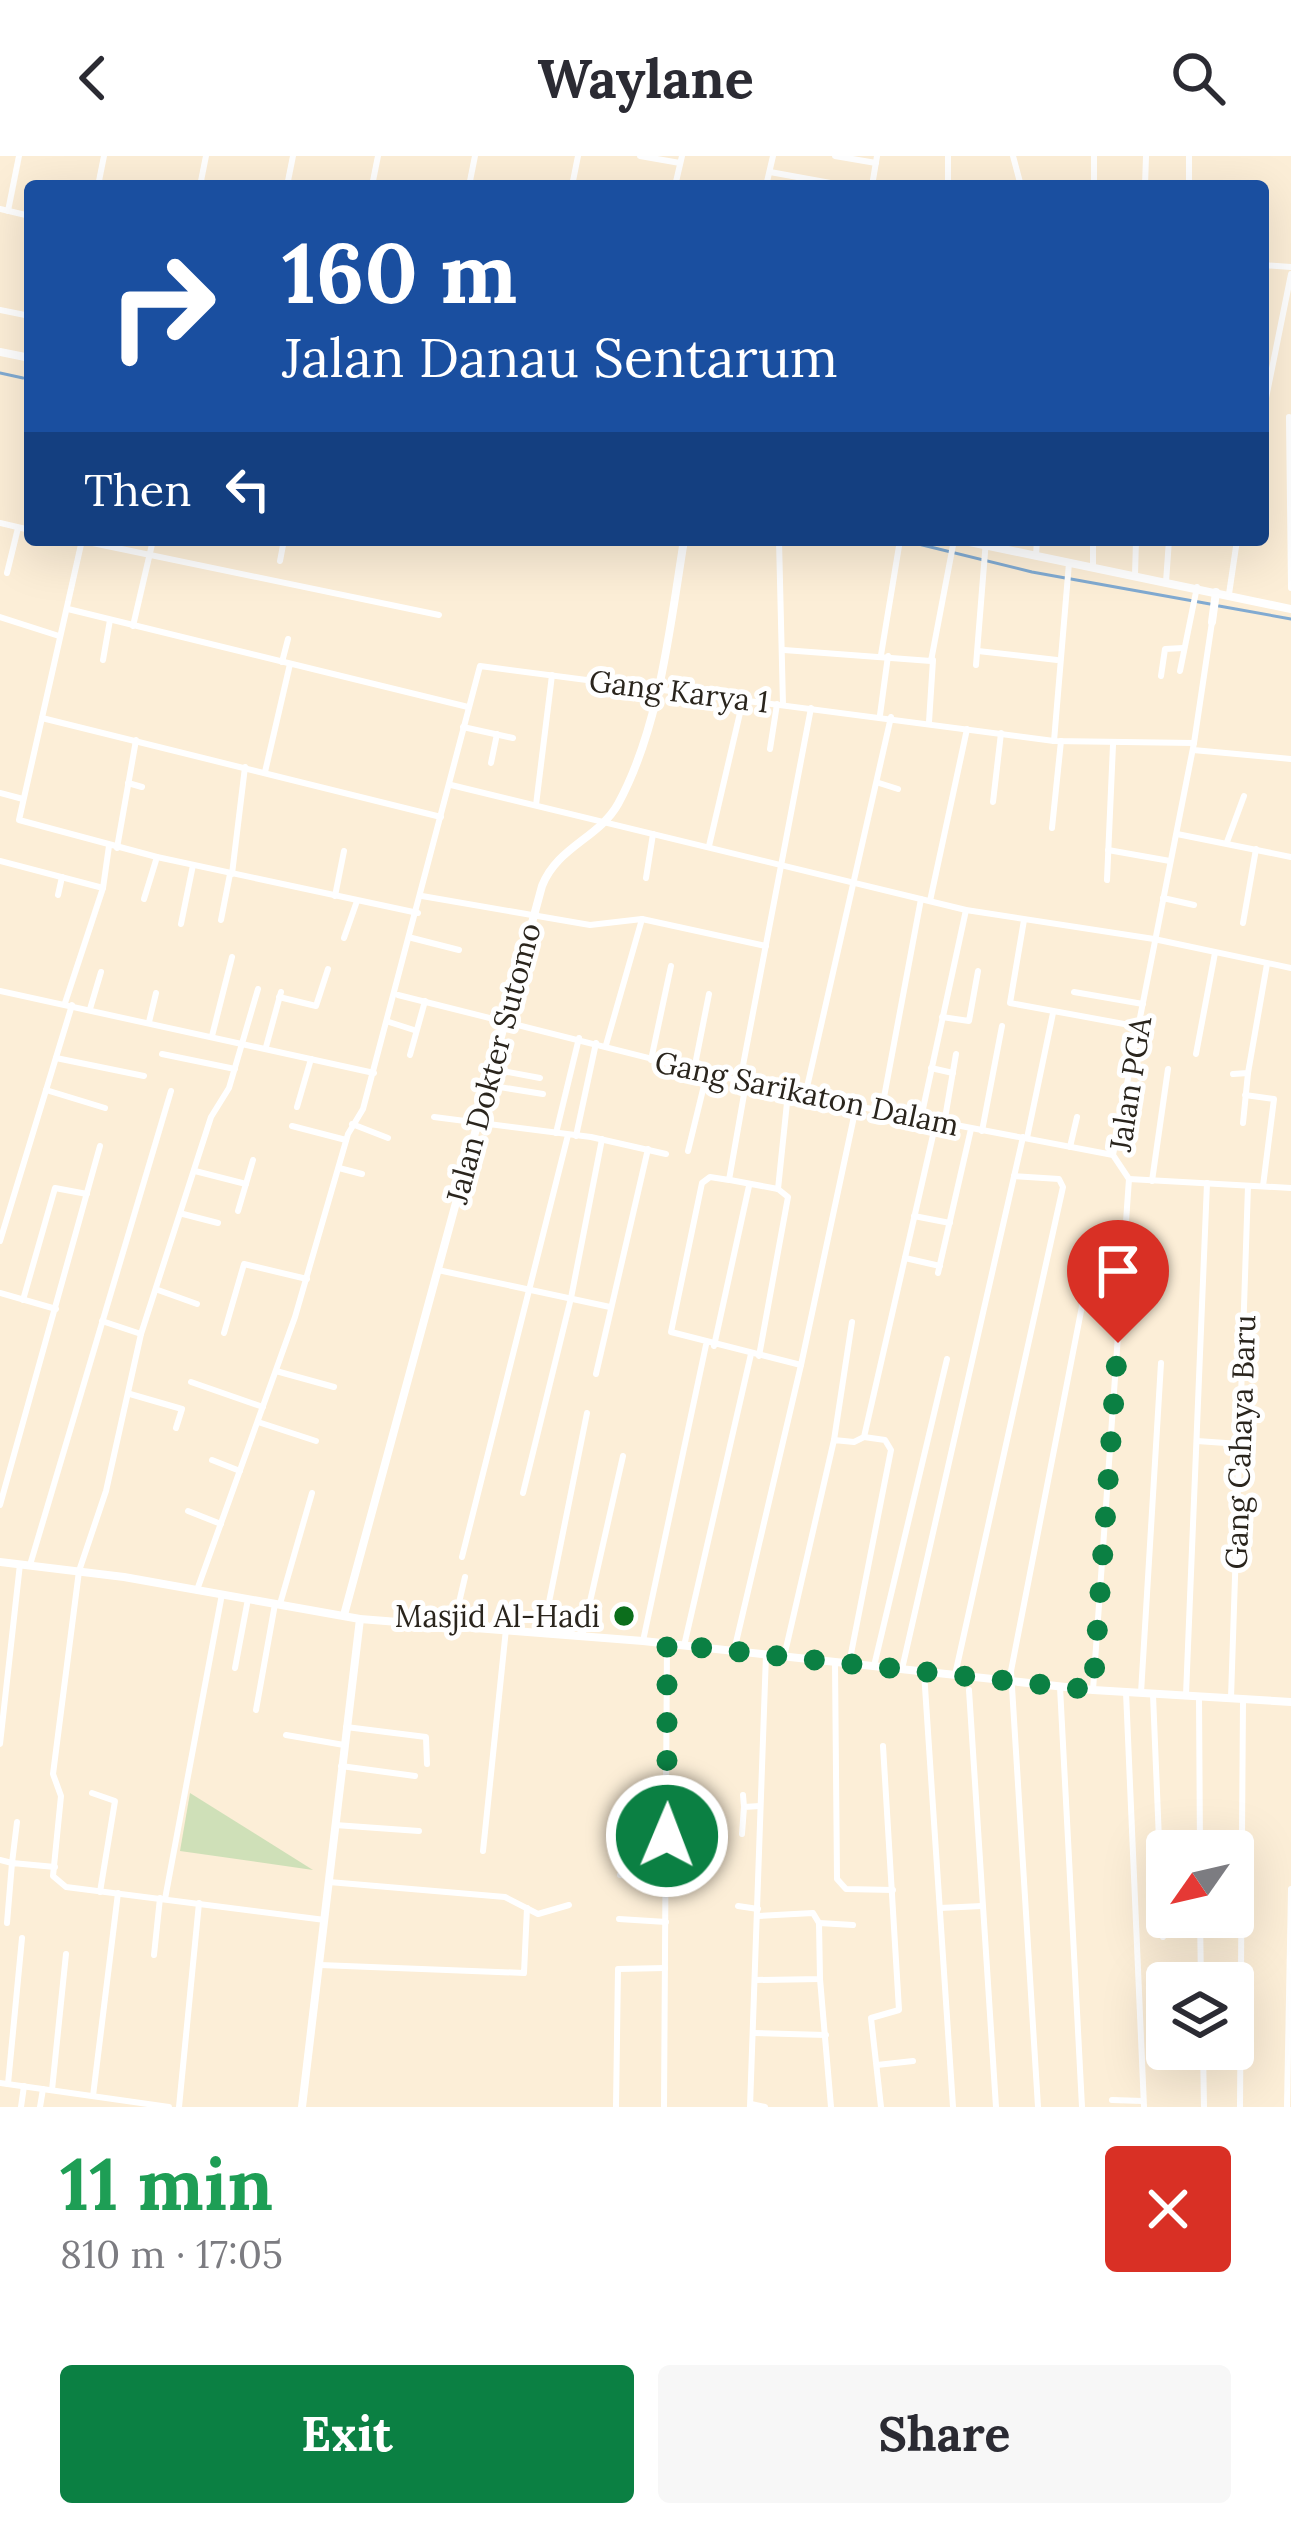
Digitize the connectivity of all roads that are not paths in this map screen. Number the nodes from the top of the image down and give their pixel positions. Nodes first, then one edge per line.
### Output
1 (19, 156) edge
2 (640, 156) edge
3 (773, 156) edge
4 (835, 156) edge
5 (681, 159) edge
6 (876, 160) edge
7 (770, 172) junction
8 (768, 180) edge
9 (814, 180) edge
10 (4, 210) edge
11 (1291, 270) edge
12 (1269, 372) edge
13 (1289, 417) edge
14 (0, 523) edge
15 (18, 528) junction
16 (24, 529) edge
17 (80, 546) edge
18 (108, 546) edge
19 (151, 546) edge
20 (283, 546) edge
21 (683, 546) edge
22 (779, 546) edge
23 (899, 546) edge
24 (954, 546) edge
25 (986, 546) edge
26 (998, 546) edge
27 (1037, 546) edge
28 (1093, 546) edge
29 (1136, 546) edge
30 (1169, 546) edge
31 (1236, 546) edge
32 (149, 555) junction
33 (1036, 555) junction
34 (280, 561) dead end
35 (1070, 563) junction
36 (1093, 567) junction
37 (7, 574) dead end
38 (1135, 575) junction
39 (1166, 582) junction
40 (1197, 588) junction
41 (1291, 588) edge
42 (1216, 591) junction
43 (1228, 594) junction
44 (68, 609) junction
45 (1291, 609) edge
46 (439, 615) dead end
47 (0, 617) edge
48 (110, 620) junction
49 (1212, 622) joint
50 (133, 626) junction
51 (61, 636) junction
52 (288, 639) dead end
53 (1183, 648) junction
54 (784, 650) junction
55 (978, 651) junction
56 (884, 655) junction
57 (932, 659) junction
58 (103, 660) dead end
59 (1057, 660) junction
60 (286, 663) junction
61 (976, 665) dead end
62 (1180, 671) dead end
63 (552, 675) junction
64 (1161, 676) dead end
65 (657, 688) junction
66 (743, 700) junction
67 (780, 705) junction
68 (468, 707) junction
69 (811, 708) junction
70 (880, 715) junction
71 (891, 717) junction
72 (42, 718) junction
73 (929, 722) junction
74 (464, 727) junction
75 (967, 728) junction
76 (496, 734) junction
77 (1001, 734) junction
78 (513, 738) dead end
79 (136, 740) junction
80 (1057, 741) junction
81 (1113, 745) junction
82 (1193, 747) junction
83 (770, 749) dead end
84 (1291, 759) edge
85 (491, 763) dead end
86 (245, 767) junction
87 (265, 772) junction
88 (128, 783) junction
89 (879, 783) junction
90 (450, 785) junction
91 (142, 787) dead end
92 (898, 789) dead end
93 (0, 794) edge
94 (1244, 796) dead end
95 (23, 800) junction
96 (993, 802) dead end
97 (536, 806) junction
98 (442, 817) junction
99 (602, 822) junction
100 (1052, 828) dead end
101 (653, 833) junction
102 (1176, 833) junction
103 (1227, 842) junction
104 (113, 847) junction
105 (709, 847) junction
106 (1256, 849) junction
107 (1108, 850) junction
108 (344, 851) dead end
109 (157, 857) junction
110 (1291, 857) edge
111 (0, 860) edge
112 (1170, 862) junction
113 (193, 866) junction
114 (779, 866) junction
115 (231, 874) junction
116 (62, 878) junction
117 (646, 878) dead end
118 (1107, 880) dead end
119 (854, 884) junction
120 (103, 888) junction
121 (58, 895) dead end
122 (335, 896) junction
123 (422, 896) junction
124 (1162, 898) junction
125 (144, 899) dead end
126 (925, 900) junction
127 (357, 901) junction
128 (1195, 905) dead end
129 (966, 910) junction
130 (418, 914) junction
131 (534, 914) junction
132 (642, 919) junction
133 (221, 920) dead end
134 (1024, 920) junction
135 (1243, 922) dead end
136 (181, 924) dead end
137 (344, 938) dead end
138 (412, 938) junction
139 (1154, 939) junction
140 (766, 946) junction
141 (459, 950) dead end
142 (1215, 953) junction
143 (232, 957) dead end
144 (1267, 964) junction
145 (671, 966) dead end
146 (1291, 968) edge
147 (328, 969) dead end
148 (978, 971) dead end
149 (101, 972) dead end
150 (258, 988) dead end
151 (0, 991) edge
152 (1074, 992) dead end
153 (157, 993) dead end
154 (396, 994) junction
155 (709, 994) dead end
156 (424, 1001) junction
157 (68, 1004) junction
158 (1143, 1004) junction
159 (89, 1009) junction
160 (1053, 1013) junction
161 (942, 1017) junction
162 (503, 1021) junction
163 (148, 1022) junction
164 (389, 1022) junction
165 (1002, 1026) dead end
166 (1137, 1027) junction
167 (416, 1031) junction
168 (212, 1036) junction
169 (579, 1038) junction
170 (243, 1042) junction
171 (596, 1042) junction
172 (606, 1045) junction
173 (266, 1047) junction
174 (163, 1054) dead end
175 (956, 1054) dead end
176 (1196, 1054) dead end
177 (410, 1055) dead end
178 (56, 1058) junction
179 (311, 1058) junction
180 (651, 1060) junction
181 (931, 1068) junction
182 (235, 1069) junction
183 (489, 1069) junction
184 (1168, 1069) dead end
185 (694, 1070) junction
186 (374, 1072) junction
187 (1248, 1072) junction
188 (707, 1073) junction
189 (953, 1073) junction
190 (1233, 1074) dead end
191 (144, 1076) dead end
192 (540, 1078) dead end
193 (743, 1081) junction
194 (484, 1085) junction
195 (46, 1090) junction
196 (171, 1091) dead end
197 (788, 1093) junction
198 (543, 1094) dead end
199 (1246, 1095) junction
200 (805, 1096) junction
201 (297, 1107) dead end
202 (856, 1107) junction
203 (105, 1108) dead end
204 (882, 1108) junction
205 (434, 1117) dead end
206 (1077, 1117) dead end
207 (921, 1118) junction
208 (940, 1123) junction
209 (1243, 1123) dead end
210 (352, 1124) junction
211 (475, 1125) junction
212 (292, 1126) dead end
213 (971, 1130) junction
214 (982, 1131) junction
215 (556, 1133) junction
216 (572, 1136) junction
217 (1025, 1137) junction
218 (388, 1138) dead end
219 (602, 1139) junction
220 (346, 1140) junction
221 (100, 1146) dead end
222 (1070, 1147) junction
223 (648, 1150) junction
224 (688, 1151) dead end
225 (666, 1154) dead end
226 (1113, 1155) junction
227 (253, 1160) dead end
228 (339, 1168) junction
229 (194, 1171) junction
230 (362, 1174) dead end
231 (1014, 1176) junction
232 (1129, 1178) junction
233 (729, 1180) junction
234 (1152, 1181) junction
235 (1207, 1183) junction
236 (246, 1184) junction
237 (749, 1185) junction
238 (1248, 1186) junction
239 (1263, 1186) junction
240 (1291, 1188) edge
241 (778, 1189) junction
242 (87, 1194) junction
243 (238, 1211) dead end
244 (182, 1214) junction
245 (914, 1216) junction
246 (218, 1223) dead end
247 (950, 1223) junction
248 (0, 1241) edge
249 (904, 1258) junction
250 (438, 1270) junction
251 (307, 1279) junction
252 (528, 1288) junction
253 (158, 1290) junction
254 (0, 1293) edge
255 (571, 1298) junction
256 (23, 1300) junction
257 (1121, 1300) junction
258 (196, 1304) dead end
259 (611, 1307) junction
260 (56, 1309) junction
261 (102, 1321) junction
262 (852, 1322) dead end
263 (141, 1334) junction
264 (224, 1334) dead end
265 (710, 1346) junction
266 (755, 1355) junction
267 (946, 1359) dead end
268 (1161, 1363) dead end
269 (801, 1365) junction
270 (276, 1371) junction
271 (596, 1374) dead end
272 (191, 1382) dead end
273 (334, 1387) dead end
274 (130, 1394) junction
275 (263, 1407) junction
276 (587, 1413) dead end
277 (258, 1422) junction
278 (176, 1428) dead end
279 (864, 1437) junction
280 (834, 1440) junction
281 (316, 1441) dead end
282 (1197, 1442) junction
283 (1240, 1444) junction
284 (623, 1456) dead end
285 (212, 1460) dead end
286 (240, 1472) junction
287 (312, 1493) dead end
288 (523, 1493) dead end
289 (0, 1504) edge
290 (188, 1511) dead end
291 (221, 1524) junction
292 (462, 1557) dead end
293 (0, 1562) edge
294 (25, 1565) junction
295 (79, 1571) junction
296 (465, 1577) dead end
297 (197, 1590) junction
298 (222, 1594) junction
299 (248, 1599) junction
300 (278, 1604) junction
301 (344, 1615) junction
302 (360, 1619) junction
303 (454, 1624) junction
304 (506, 1629) junction
305 (543, 1632) junction
306 (582, 1636) junction
307 (643, 1641) junction
308 (667, 1644) junction
309 (684, 1646) junction
310 (734, 1651) junction
311 (766, 1654) junction
312 (784, 1657) junction
313 (835, 1663) junction
314 (849, 1664) junction
315 (874, 1666) junction
316 (236, 1668) dead end
317 (902, 1669) junction
318 (924, 1672) junction
319 (955, 1676) junction
320 (1014, 1682) junction
321 (968, 1683) junction
322 (1060, 1687) junction
323 (1093, 1690) junction
324 (1126, 1692) junction
325 (1141, 1693) junction
326 (1153, 1694) junction
327 (1186, 1695) junction
328 (1199, 1697) junction
329 (1231, 1699) junction
330 (1243, 1700) junction
331 (1291, 1702) edge
332 (256, 1710) dead end
333 (346, 1727) junction
334 (286, 1735) dead end
335 (0, 1744) edge
336 (344, 1745) junction
337 (884, 1746) dead end
338 (427, 1764) dead end
339 (341, 1766) junction
340 (415, 1775) dead end
341 (92, 1793) dead end
342 (743, 1795) dead end
343 (760, 1806) junction
344 (744, 1807) junction
345 (16, 1822) dead end
346 (335, 1825) junction
347 (1159, 1830) edge
348 (1199, 1830) edge
349 (419, 1831) dead end
350 (619, 1832) dead end
351 (742, 1834) dead end
352 (667, 1836) junction
353 (483, 1851) dead end
354 (0, 1861) edge
355 (12, 1863) junction
356 (55, 1867) junction
357 (620, 1875) dead end
358 (666, 1876) junction
359 (329, 1882) junction
360 (1291, 1889) edge
361 (893, 1890) junction
362 (100, 1892) junction
363 (118, 1893) junction
364 (163, 1899) junction
365 (200, 1904) junction
366 (569, 1905) dead end
367 (738, 1906) dead end
368 (982, 1906) junction
369 (527, 1908) junction
370 (940, 1908) junction
371 (757, 1912) junction
372 (620, 1919) dead end
373 (325, 1920) junction
374 (666, 1922) junction
375 (7, 1923) dead end
376 (819, 1923) junction
377 (853, 1925) dead end
378 (1290, 1931) edge
379 (22, 1938) dead end
380 (66, 1954) dead end
381 (154, 1955) dead end
382 (320, 1965) junction
383 (665, 1968) junction
384 (820, 1979) junction
385 (755, 1980) junction
386 (753, 2033) junction
387 (826, 2035) junction
388 (913, 2060) dead end
389 (878, 2065) junction
390 (1203, 2070) edge
391 (4, 2084) edge
392 (24, 2086) junction
393 (48, 2090) junction
394 (93, 2096) junction
395 (1112, 2100) dead end
396 (1144, 2104) edge
397 (751, 2105) edge
398 (21, 2107) edge
399 (40, 2107) edge
400 (169, 2107) edge
401 (179, 2107) edge
402 (302, 2107) edge
403 (616, 2107) edge
404 (664, 2107) edge
405 (765, 2107) edge
406 (831, 2107) edge
407 (881, 2107) edge
408 (953, 2107) edge
409 (996, 2107) edge
410 (1038, 2107) edge
411 (1082, 2107) edge
412 (1204, 2107) edge
413 (1240, 2107) edge
414 (1287, 2107) edge

1 - 10 street
2 - 5 street
3 - 7 street
4 - 6 street
7 - 8 street
7 - 9 street
11 - 12 street
13 - 41 street
14 - 15 street
15 - 16 street
15 - 37 street
17 - 44 street
18 - 32 street
19 - 32 street
20 - 34 street
21 - 65 street, Jalan Dokter Sutomo
22 - 54 street
23 - 56 street
24 - 57 street
25 - 55 street
26 - 33 street
27 - 33 street
28 - 36 street
29 - 38 street
30 - 39 street
31 - 43 street
32 - 46 street
32 - 50 street
33 - 35 street
35 - 36 street
35 - 59 street
36 - 38 street
38 - 39 street
39 - 40 street
40 - 42 street
40 - 53 street
42 - 43 street
42 - 49 street
43 - 45 street
44 - 48 street
44 - 51 street
47 - 51 street
48 - 50 street
48 - 58 street
49 - 82 street, Jalan PGA
50 - 60 street
51 - 72 street
52 - 60 street
53 - 62 street
53 - 64 street
54 - 56 street
54 - 67 street
55 - 59 street
55 - 61 street
56 - 57 street
56 - 70 street
57 - 73 street
59 - 80 street
60 - 68 street
60 - 87 street
63 - 65 street, Gang Karya 1
63 - 68 street, Gang Karya 1
63 - 97 street
65 - 66 street, Gang Karya 1
65 - 99 street, Jalan Dokter Sutomo
66 - 67 street, Gang Karya 1
66 - 105 street
67 - 69 street, Gang Karya 1
67 - 83 street
68 - 74 street, Gang Karya 1
69 - 70 street, Gang Karya 1
69 - 114 street
70 - 71 street, Gang Karya 1
71 - 73 street, Gang Karya 1
71 - 89 street
72 - 79 street
72 - 95 street
73 - 75 street, Gang Karya 1
74 - 76 street
74 - 90 street, Gang Karya 1
75 - 77 street, Gang Karya 1
75 - 126 street
76 - 78 street
76 - 85 street
77 - 80 street, Gang Karya 1
77 - 96 street
79 - 86 street
79 - 88 street
80 - 81 street, Gang Karya 1
80 - 100 street
81 - 82 street, Gang Karya 1
81 - 107 street
82 - 84 street, Gang Karya 1
82 - 102 street, Jalan PGA
86 - 87 street
86 - 115 street
87 - 98 street
88 - 91 street
88 - 104 street
89 - 92 street
89 - 119 street
90 - 97 street
90 - 98 street, Gang Karya 1
93 - 95 street
94 - 103 street
95 - 104 street
97 - 99 street
98 - 123 street, Gang Karya 1
99 - 101 street
99 - 131 street, Jalan Dokter Sutomo
101 - 105 street
101 - 117 street
102 - 103 street
102 - 112 street, Jalan PGA
103 - 106 street
104 - 109 street
104 - 120 street
105 - 114 street
106 - 110 street
106 - 135 street
107 - 112 street
107 - 118 street
108 - 122 street
109 - 113 street
109 - 125 street
111 - 116 street
112 - 124 street, Jalan PGA
113 - 115 street
113 - 136 street
114 - 119 street
114 - 140 street
115 - 122 street
115 - 133 street
116 - 120 street
116 - 121 street
119 - 126 street
119 - 200 street
120 - 157 street
122 - 127 street
123 - 130 street, Gang Karya 1
123 - 131 street
124 - 128 street
124 - 139 street, Jalan PGA
126 - 129 street
126 - 204 street
127 - 130 street
127 - 137 street
129 - 134 street
129 - 161 street
130 - 138 street, Gang Karya 1
131 - 132 street
131 - 162 street, Jalan Dokter Sutomo
132 - 140 street
132 - 172 street
134 - 139 street
134 - 160 street
138 - 141 street
138 - 154 street, Gang Karya 1
139 - 142 street
139 - 158 street, Jalan PGA
140 - 193 street
142 - 144 street
142 - 176 street
143 - 168 street
144 - 146 street
144 - 187 street
145 - 180 street
147 - 173 street
148 - 161 street
149 - 159 street
150 - 170 street
151 - 157 street
152 - 158 street
153 - 163 street
154 - 156 street, Gang Sarikaton Dalam
154 - 164 street, Gang Karya 1
155 - 185 street
156 - 162 street, Gang Sarikaton Dalam
156 - 167 street
157 - 159 street
157 - 178 street
158 - 166 street, Jalan PGA
159 - 163 street
160 - 166 street
160 - 217 street
161 - 181 street
162 - 169 street, Gang Sarikaton Dalam
162 - 183 street, Jalan Dokter Sutomo
163 - 168 street
164 - 167 street
164 - 186 street, Gang Karya 1
165 - 214 street
166 - 226 street, Jalan PGA
167 - 177 street
168 - 170 street
169 - 171 street, Gang Sarikaton Dalam
169 - 215 street
170 - 173 street
170 - 182 street
171 - 172 street, Gang Sarikaton Dalam
171 - 216 street
172 - 180 street, Gang Sarikaton Dalam
173 - 179 street
174 - 182 street
175 - 189 street
178 - 191 street
178 - 195 street
179 - 186 street
179 - 201 street
180 - 185 street, Gang Sarikaton Dalam
181 - 189 street
181 - 207 street
182 - 229 street
183 - 192 street
183 - 194 street, Jalan Dokter Sutomo
184 - 234 street
185 - 188 street, Gang Sarikaton Dalam
186 - 210 street, Gang Karya 1
187 - 190 street
187 - 199 street
188 - 193 street, Gang Sarikaton Dalam
188 - 224 street
189 - 208 street
193 - 197 street, Gang Sarikaton Dalam
193 - 233 street
194 - 198 street
194 - 211 street, Jalan Dokter Sutomo
195 - 203 street
195 - 248 street
196 - 261 street
197 - 200 street, Gang Sarikaton Dalam
197 - 241 street
199 - 209 street
199 - 239 street
200 - 202 street, Gang Sarikaton Dalam
202 - 204 street, Gang Sarikaton Dalam
202 - 269 street
204 - 207 street, Gang Sarikaton Dalam
205 - 211 street
206 - 222 street
207 - 208 street, Gang Sarikaton Dalam
208 - 213 street, Gang Sarikaton Dalam
208 - 245 street
210 - 218 street
210 - 220 street, Gang Karya 1
211 - 215 street
211 - 250 street, Jalan Dokter Sutomo
212 - 220 street
213 - 214 street, Gang Sarikaton Dalam
213 - 247 street
214 - 217 street, Gang Sarikaton Dalam
215 - 216 street
216 - 219 street
216 - 252 street
217 - 222 street, Gang Sarikaton Dalam
217 - 231 street
219 - 223 street
219 - 255 street
220 - 228 street, Gang Karya 1
221 - 242 street
222 - 226 street, Gang Sarikaton Dalam
223 - 225 street
223 - 259 street
226 - 232 street, Jalan PGA
227 - 236 street
228 - 230 street
228 - 251 street, Gang Karya 1
229 - 236 street
229 - 244 street
231 - 317 street
231 - 319 street
232 - 234 street
232 - 257 street, Jalan PGA
233 - 237 street
233 - 265 street
234 - 235 street
235 - 238 street
235 - 282 street
236 - 243 street
237 - 241 street
237 - 265 street
238 - 239 street
238 - 283 street, Gang Cahaya Baru
239 - 240 street
241 - 266 street
242 - 256 street
242 - 260 street
244 - 246 street
244 - 253 street
245 - 247 street
245 - 249 street
247 - 249 street
249 - 279 street
250 - 252 street
250 - 301 street, Jalan Dokter Sutomo
251 - 264 street
251 - 270 street, Gang Karya 1
252 - 255 street
252 - 292 street
253 - 258 street
253 - 263 street
254 - 256 street
255 - 259 street
255 - 288 street
256 - 260 street
257 - 320 street
257 - 323 street, Jalan PGA
259 - 271 street
260 - 289 street
261 - 263 street
261 - 294 street
262 - 280 street
263 - 274 street
265 - 266 street
265 - 307 street
266 - 269 street
266 - 309 street
267 - 315 street
268 - 325 street
269 - 310 street
270 - 273 street
270 - 275 street, Gang Karya 1
272 - 275 street
274 - 278 street
274 - 295 street
275 - 277 street, Gang Karya 1
276 - 305 street
277 - 281 street
277 - 286 street, Gang Karya 1
279 - 280 street
279 - 314 street
280 - 312 street
282 - 283 street
282 - 327 street
283 - 329 street, Gang Cahaya Baru
284 - 306 street
285 - 286 street
286 - 291 street, Gang Karya 1
287 - 300 street
290 - 291 street
291 - 297 street, Gang Karya 1
293 - 294 street
294 - 295 street
294 - 335 street
295 - 297 street
295 - 356 street
296 - 303 street
297 - 298 street
298 - 299 street
298 - 364 street
299 - 300 street
299 - 316 street
300 - 301 street
300 - 332 street
301 - 302 street
302 - 303 street
302 - 333 street
303 - 304 street
304 - 305 street
304 - 353 street
305 - 306 street
306 - 307 street
307 - 308 street
308 - 309 street
308 - 352 street
309 - 310 street
310 - 311 street
311 - 312 street
311 - 343 street
312 - 313 street
313 - 314 street
313 - 361 street
314 - 315 street
315 - 317 street
317 - 318 street
318 - 319 street
318 - 370 street
319 - 321 street
320 - 321 street
320 - 322 street
320 - 410 street
321 - 368 street
322 - 323 street
322 - 411 street
323 - 324 street
324 - 325 street
324 - 396 street
325 - 326 street
326 - 327 street
326 - 347 street
327 - 328 street
328 - 329 street
328 - 348 street
329 - 330 street
330 - 331 street
330 - 413 street
333 - 336 street
333 - 338 street
334 - 336 street
336 - 339 street
337 - 361 street
339 - 340 street
339 - 346 street
341 - 362 street
342 - 344 street
343 - 344 street
343 - 371 street
344 - 351 street
345 - 355 street
346 - 349 street
346 - 359 street
350 - 352 street
352 - 358 street
354 - 355 street
355 - 356 street
355 - 375 street
356 - 362 street
357 - 358 street
358 - 374 street
359 - 369 street
359 - 373 street
360 - 378 street
361 - 389 street
362 - 363 street
363 - 364 street
363 - 394 street
364 - 365 street
364 - 381 street
365 - 373 street
365 - 401 street
366 - 369 street
367 - 371 street
368 - 370 street
368 - 409 street
369 - 382 street
370 - 408 street
371 - 376 street
371 - 385 street
372 - 374 street
373 - 382 street
374 - 383 street
376 - 377 street
376 - 384 street
378 - 414 street
379 - 391 street
380 - 393 street
382 - 402 street
383 - 403 street
383 - 404 street
384 - 385 street
384 - 387 street
385 - 386 street
386 - 387 street
386 - 397 street
387 - 406 street
388 - 389 street
389 - 407 street
390 - 412 street
391 - 392 street
392 - 393 street
392 - 398 street
393 - 394 street
393 - 399 street
394 - 400 street
395 - 396 street
397 - 405 street

